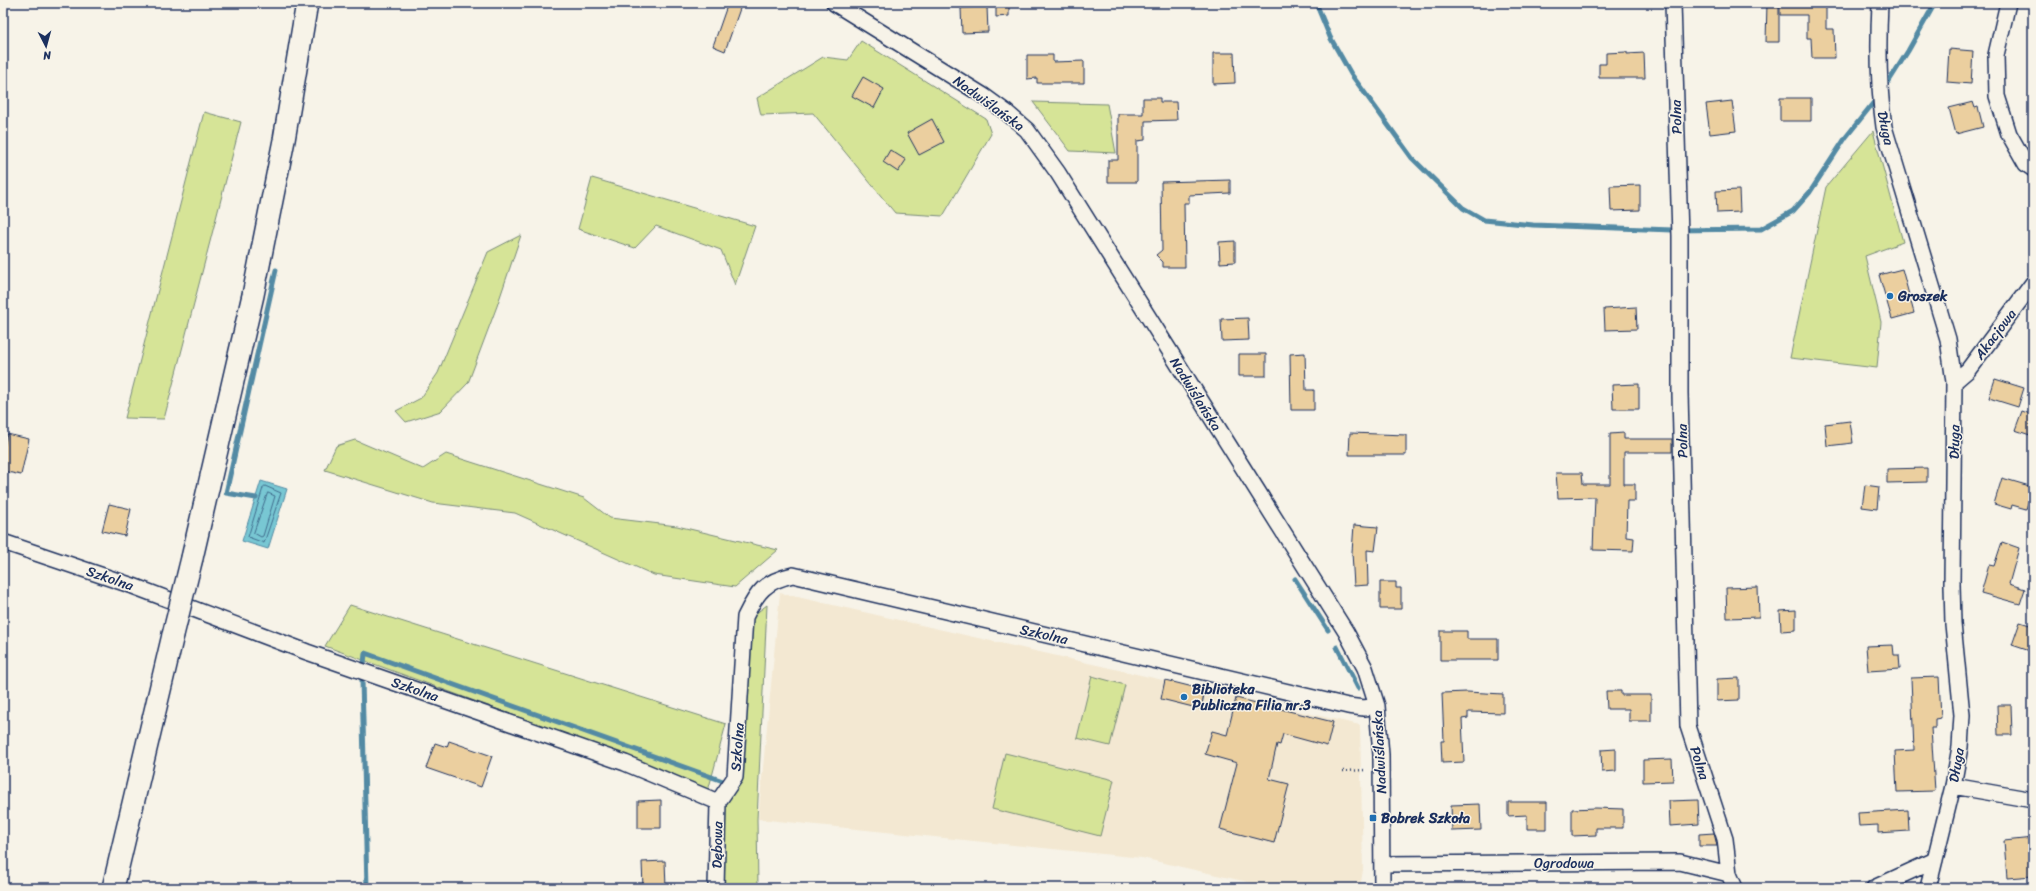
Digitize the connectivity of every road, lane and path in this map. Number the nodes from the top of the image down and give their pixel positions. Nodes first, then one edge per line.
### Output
1 (307, 3) edge
2 (834, 3) edge
3 (1672, 3) edge
4 (1880, 3) edge
5 (2008, 3) edge
6 (2033, 169) edge
7 (2033, 283) edge
8 (1954, 382) junction
9 (3, 542) edge
10 (1377, 706) junction
11 (1361, 770) dead end
12 (1343, 771) dead end
13 (1953, 786) junction
14 (2033, 800) edge
15 (718, 802) junction
16 (1935, 860) junction
17 (1382, 864) junction
18 (1728, 874) junction
19 (113, 888) edge
20 (716, 888) edge
21 (1382, 888) edge
22 (1735, 888) edge
23 (1874, 888) edge
24 (1928, 888) edge

1 - 19 main road, bridge
2 - 10 street, Nadwiślańska
3 - 18 street, Polna
4 - 8 street, Długa
5 - 6 street
7 - 8 street, Akacjowa
8 - 13 street, Długa
9 - 15 street, Szkolna
10 - 15 street, Szkolna
10 - 17 street, Nadwiślańska
11 - 12 path
13 - 14 street
13 - 16 street, Długa
15 - 20 street, Dębowa
16 - 23 street
16 - 24 street, Długa
17 - 18 street, Ogrodowa
17 - 21 street, Nadwiślańska
18 - 22 street

